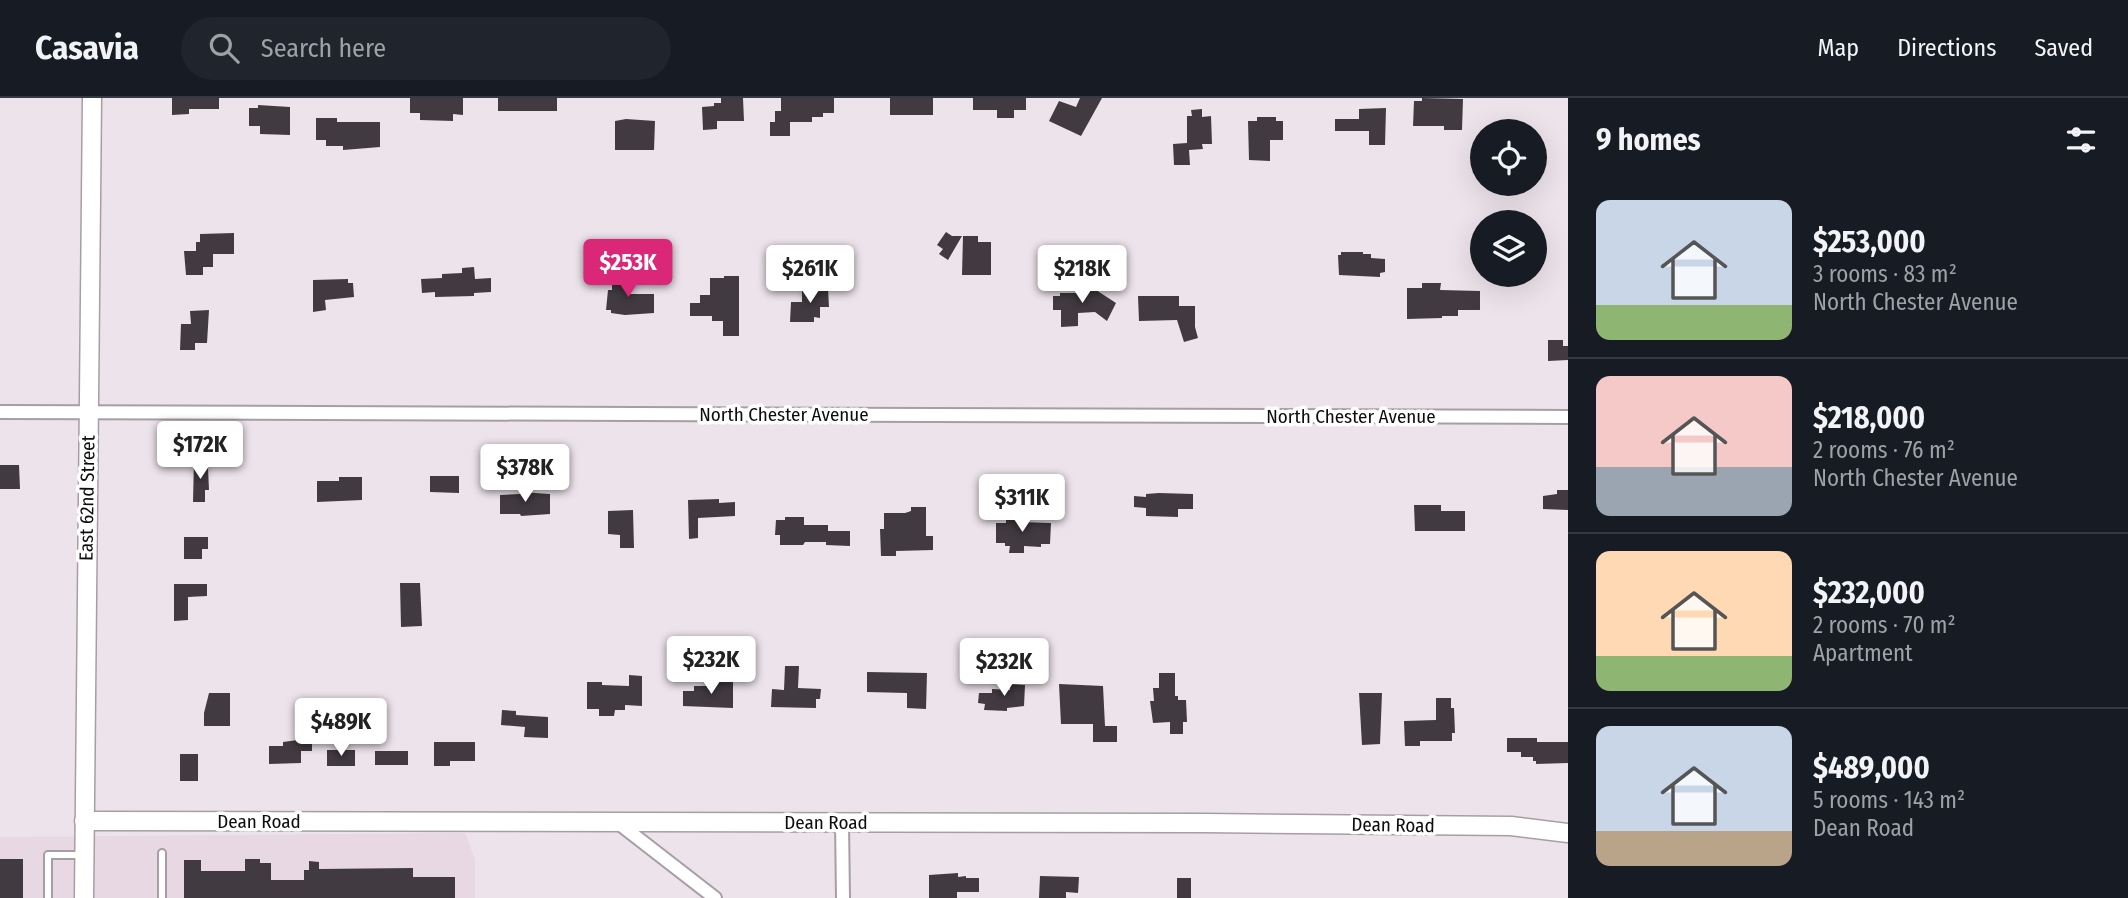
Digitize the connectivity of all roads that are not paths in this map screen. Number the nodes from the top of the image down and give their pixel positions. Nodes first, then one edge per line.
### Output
1 (92, 98) edge
2 (0, 412) edge
3 (88, 412) junction
4 (1568, 417) edge
5 (84, 821) junction
6 (617, 822) junction
7 (842, 822) junction
8 (1568, 834) edge
9 (162, 853) dead end
10 (84, 855) junction
11 (48, 898) edge
12 (84, 898) edge
13 (162, 898) edge
14 (715, 898) edge
15 (843, 898) edge

1 - 3 street, East 62nd Street
2 - 3 street, North Chester Avenue
3 - 4 street, North Chester Avenue
3 - 5 street, East 62nd Street
5 - 6 street, Dean Road
5 - 10 street, East 62nd Street
6 - 7 street, Dean Road
6 - 14 street
7 - 8 street, Dean Road
7 - 15 street
9 - 13 lane
10 - 11 lane
10 - 12 street, East 62nd Street

